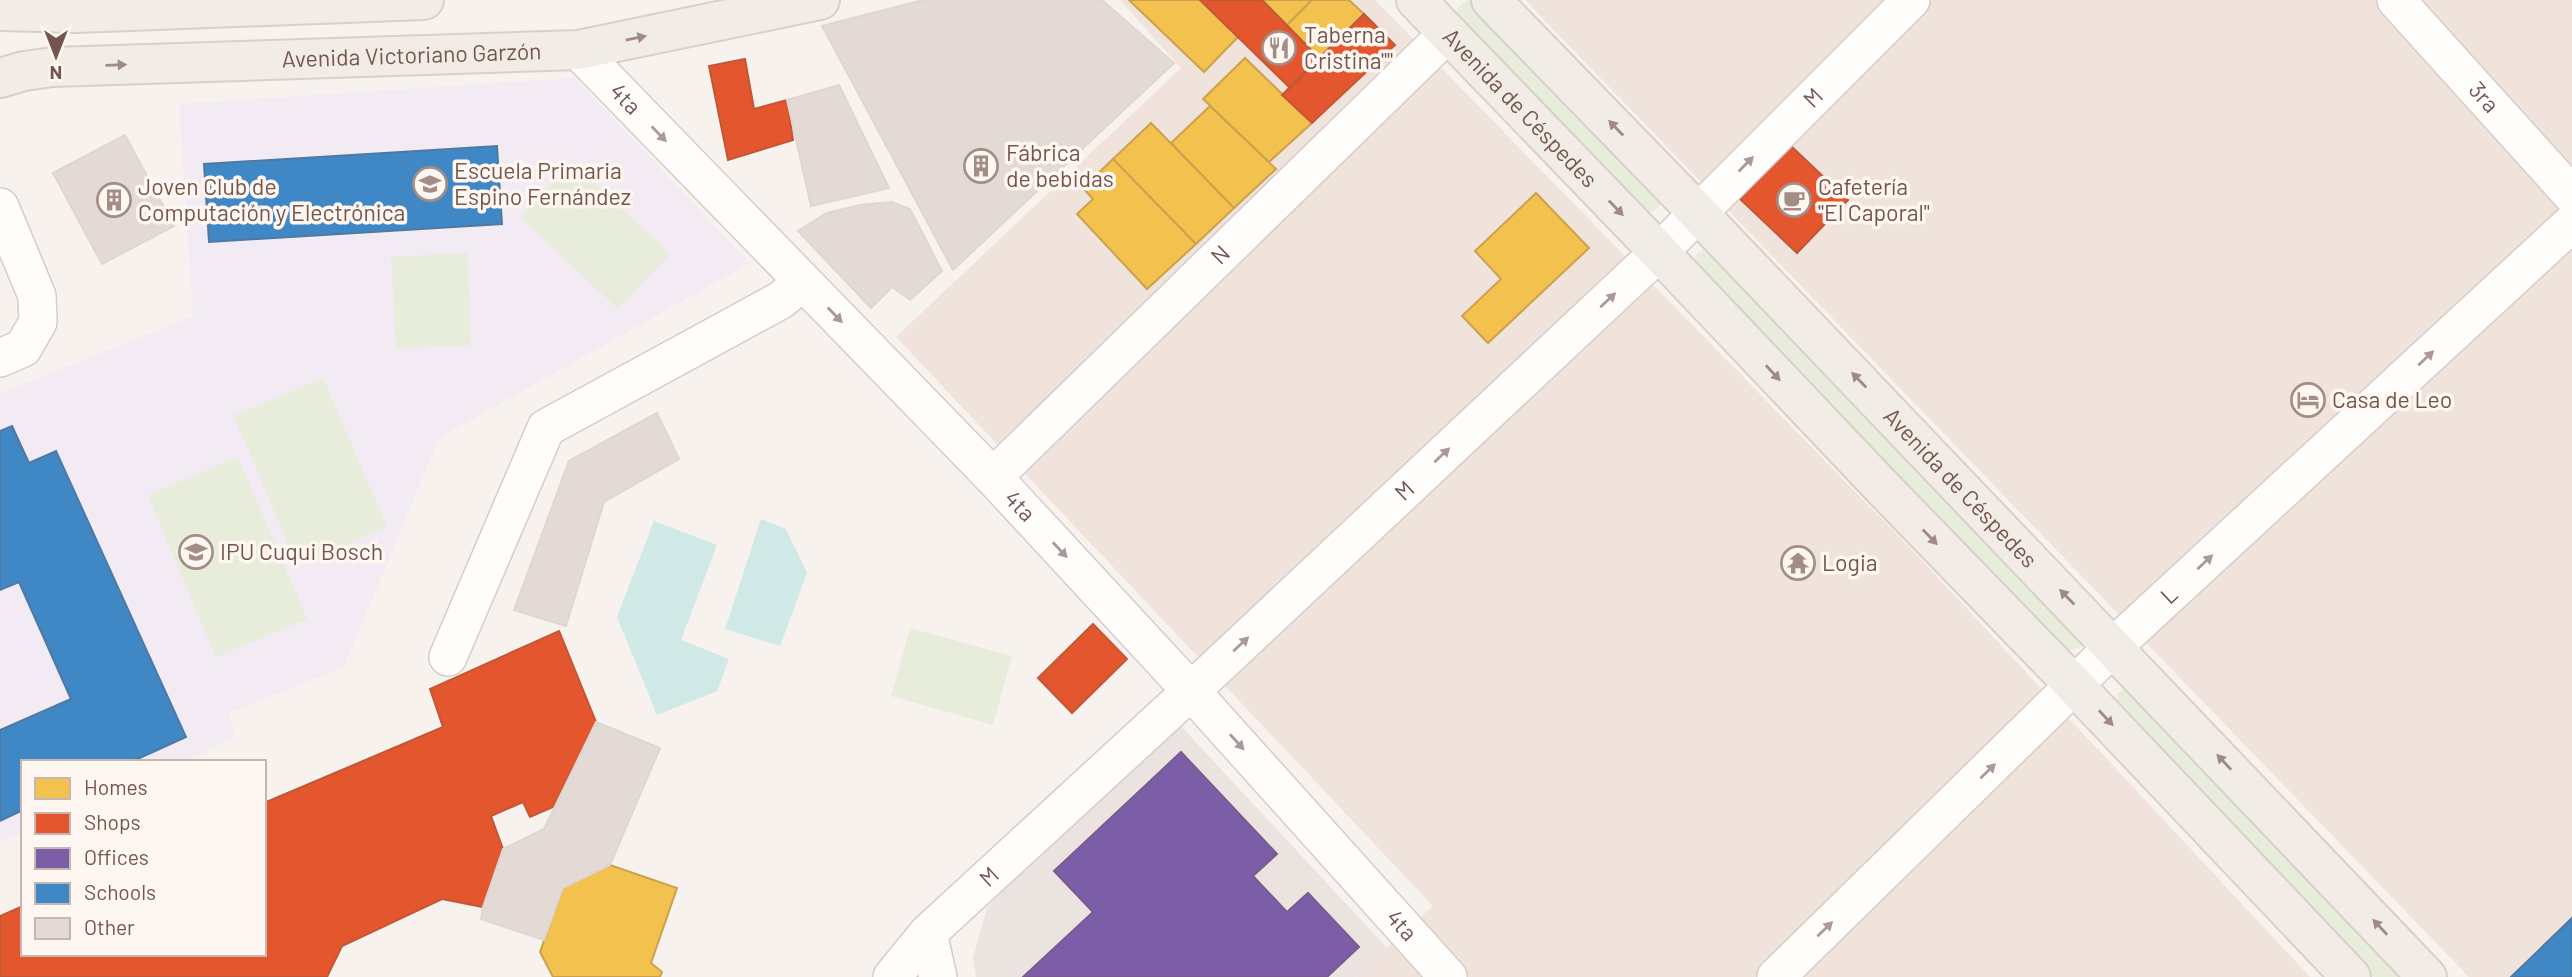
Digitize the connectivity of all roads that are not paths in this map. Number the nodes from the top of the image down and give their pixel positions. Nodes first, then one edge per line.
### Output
1 (1, 0) edge
2 (820, 0) edge
3 (1416, 0) edge
4 (1491, 0) edge
5 (1911, 0) edge
6 (2396, 0) edge
7 (407, 1) edge
8 (0, 11) edge
9 (1448, 33) junction
10 (578, 50) junction
11 (0, 78) edge
12 (2572, 195) edge
13 (0, 207) edge
14 (1698, 212) junction
15 (2572, 223) edge
16 (1659, 252) junction
17 (802, 282) junction
18 (0, 358) edge
19 (993, 477) junction
20 (2114, 646) junction
21 (448, 657) dead end
22 (2076, 686) junction
23 (1191, 691) junction
24 (928, 933) junction
25 (892, 977) edge
26 (938, 977) edge
27 (1448, 977) edge
28 (1776, 977) edge
29 (2351, 977) edge
30 (2427, 977) edge

1 - 8 street
10 -> 2 main road, Avenida Victoriano Garzón
3 - 9 main road, Avenida de Céspedes
14 -> 4 main road, Avenida de Céspedes
14 -> 5 street, M
6 - 12 street, 3ra
7 - 8 main road
9 -> 16 main road, Avenida de Céspedes
9 - 19 street, N
11 -> 10 main road, Avenida Victoriano Garzón
10 -> 17 street, 4ta
13 - 18 street
14 - 16 street, M
20 -> 14 main road, Avenida de Céspedes
20 -> 15 street, L
16 -> 22 main road, Avenida de Céspedes
23 -> 16 street, M
17 -> 19 street, 4ta
17 - 21 street
19 -> 23 street, 4ta
20 - 22 street, L
30 -> 20 main road, Avenida de Céspedes
28 -> 22 street, L
22 -> 29 main road, Avenida de Céspedes
23 - 24 street, M
23 -> 27 street, 4ta
24 - 25 street, M
24 - 26 street

